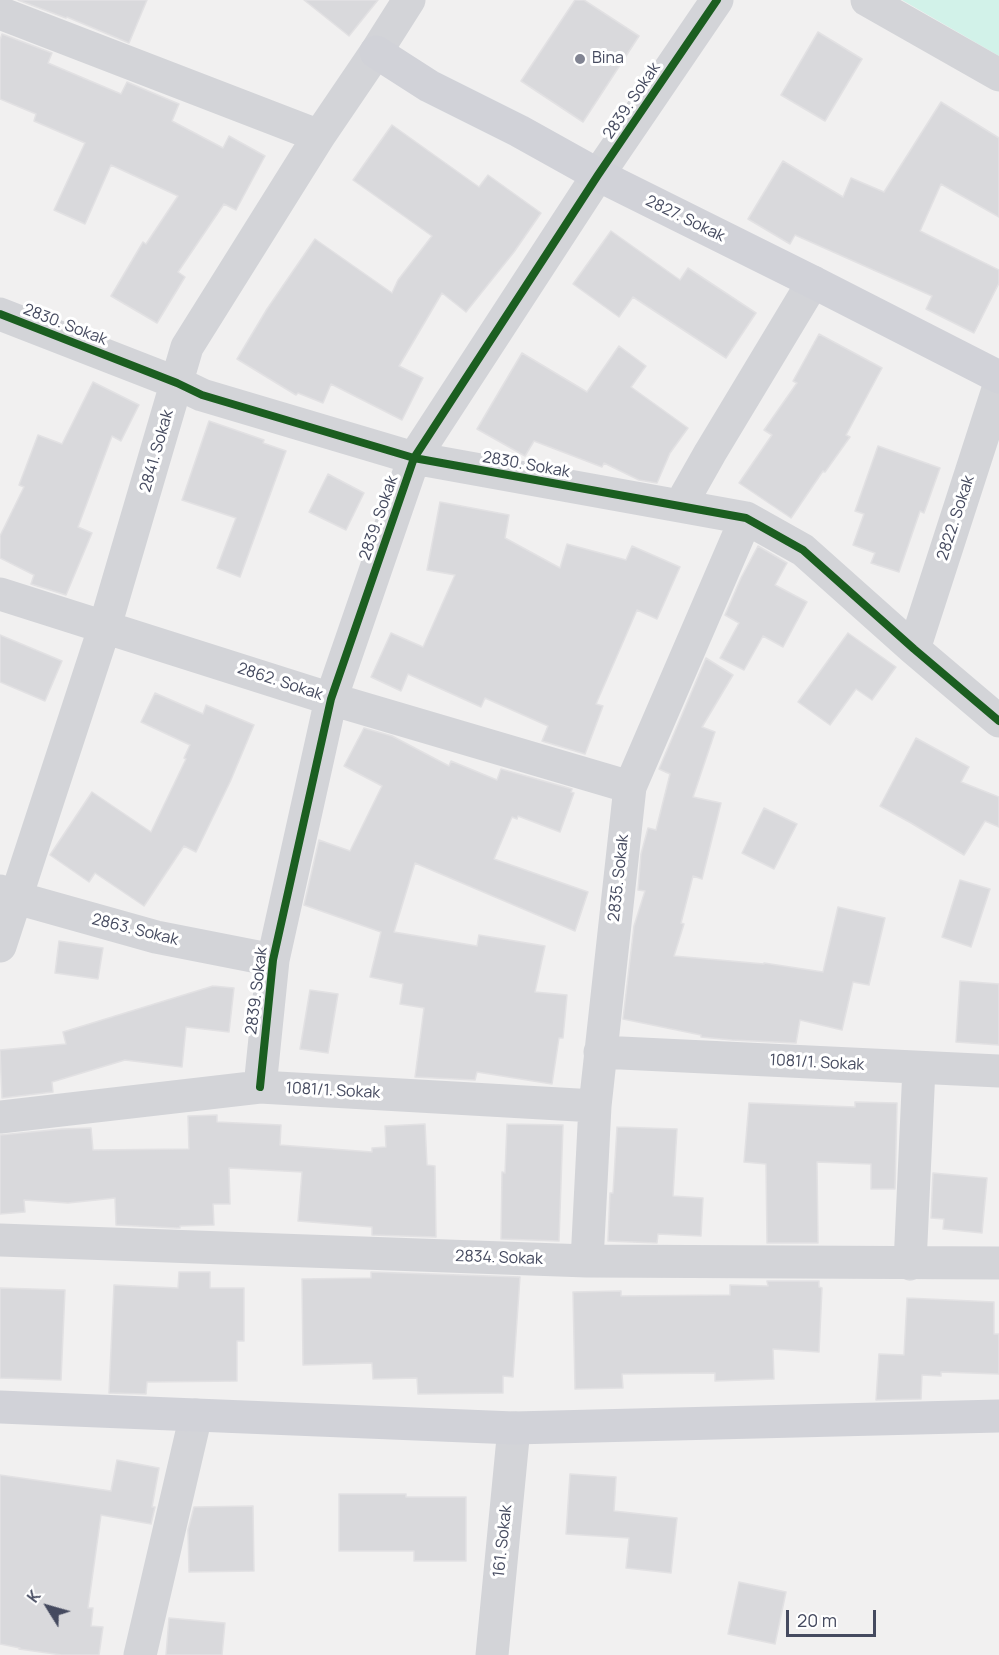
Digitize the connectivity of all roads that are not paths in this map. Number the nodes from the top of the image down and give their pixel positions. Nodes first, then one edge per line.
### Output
1 (409, 0) edge
2 (717, 0) edge
3 (867, 0) edge
4 (0, 13) edge
5 (376, 52) junction
6 (999, 75) edge
7 (319, 136) junction
8 (598, 175) junction
9 (813, 282) junction
10 (0, 314) edge
11 (999, 377) edge
12 (177, 383) junction
13 (999, 386) edge
14 (414, 458) junction
15 (680, 506) junction
16 (746, 518) junction
17 (0, 594) edge
18 (105, 626) junction
19 (914, 649) junction
20 (330, 699) junction
21 (999, 721) edge
22 (630, 787) junction
23 (8, 894) edge
24 (0, 946) edge
25 (273, 960) junction
26 (600, 1052) junction
27 (919, 1068) junction
28 (999, 1071) edge
29 (260, 1087) junction
30 (595, 1106) junction
31 (0, 1117) edge
32 (0, 1240) edge
33 (587, 1261) junction
34 (999, 1263) edge
35 (910, 1264) junction
36 (0, 1407) edge
37 (196, 1415) junction
38 (999, 1416) edge
39 (514, 1428) junction
40 (140, 1655) edge
41 (492, 1655) edge

1 - 5 street, 2841. Sokak
2 - 8 street, 2839. Sokak
3 - 6 street
4 - 7 street
5 - 7 street, 2841. Sokak
5 - 8 street, 2827. Sokak
7 - 12 street, 2841. Sokak
8 - 9 street, 2827. Sokak
8 - 14 street, 2839. Sokak
9 - 11 street, 2827. Sokak
9 - 15 street
10 - 12 street, 2830. Sokak
12 - 14 street, 2830. Sokak
12 - 18 street, 2841. Sokak
13 - 19 street, 2822. Sokak
14 - 15 street, 2830. Sokak
14 - 20 street, 2839. Sokak
15 - 16 street, 2830. Sokak
16 - 19 street, 2830. Sokak
16 - 22 street, 2835. Sokak
17 - 18 street, 2862. Sokak
18 - 20 street, 2862. Sokak
18 - 23 street, 2841. Sokak
19 - 21 street, 2830. Sokak
20 - 22 street, 2862. Sokak
20 - 25 street, 2839. Sokak
22 - 26 street, 2835. Sokak
23 - 24 street, 2841. Sokak
23 - 25 street, 2863. Sokak
25 - 29 street, 2839. Sokak
26 - 27 street, 1081/1. Sokak
26 - 30 street, 2835. Sokak
27 - 28 street, 1081/1. Sokak
27 - 35 street
29 - 30 street, 1081/1. Sokak
29 - 31 street, 1081/1. Sokak
30 - 33 street, 2835. Sokak
32 - 33 street, 2834. Sokak
33 - 35 street, 2834. Sokak
34 - 35 street, 2834. Sokak
36 - 37 street
37 - 39 street
37 - 40 street
38 - 39 street
39 - 41 street, 161. Sokak

